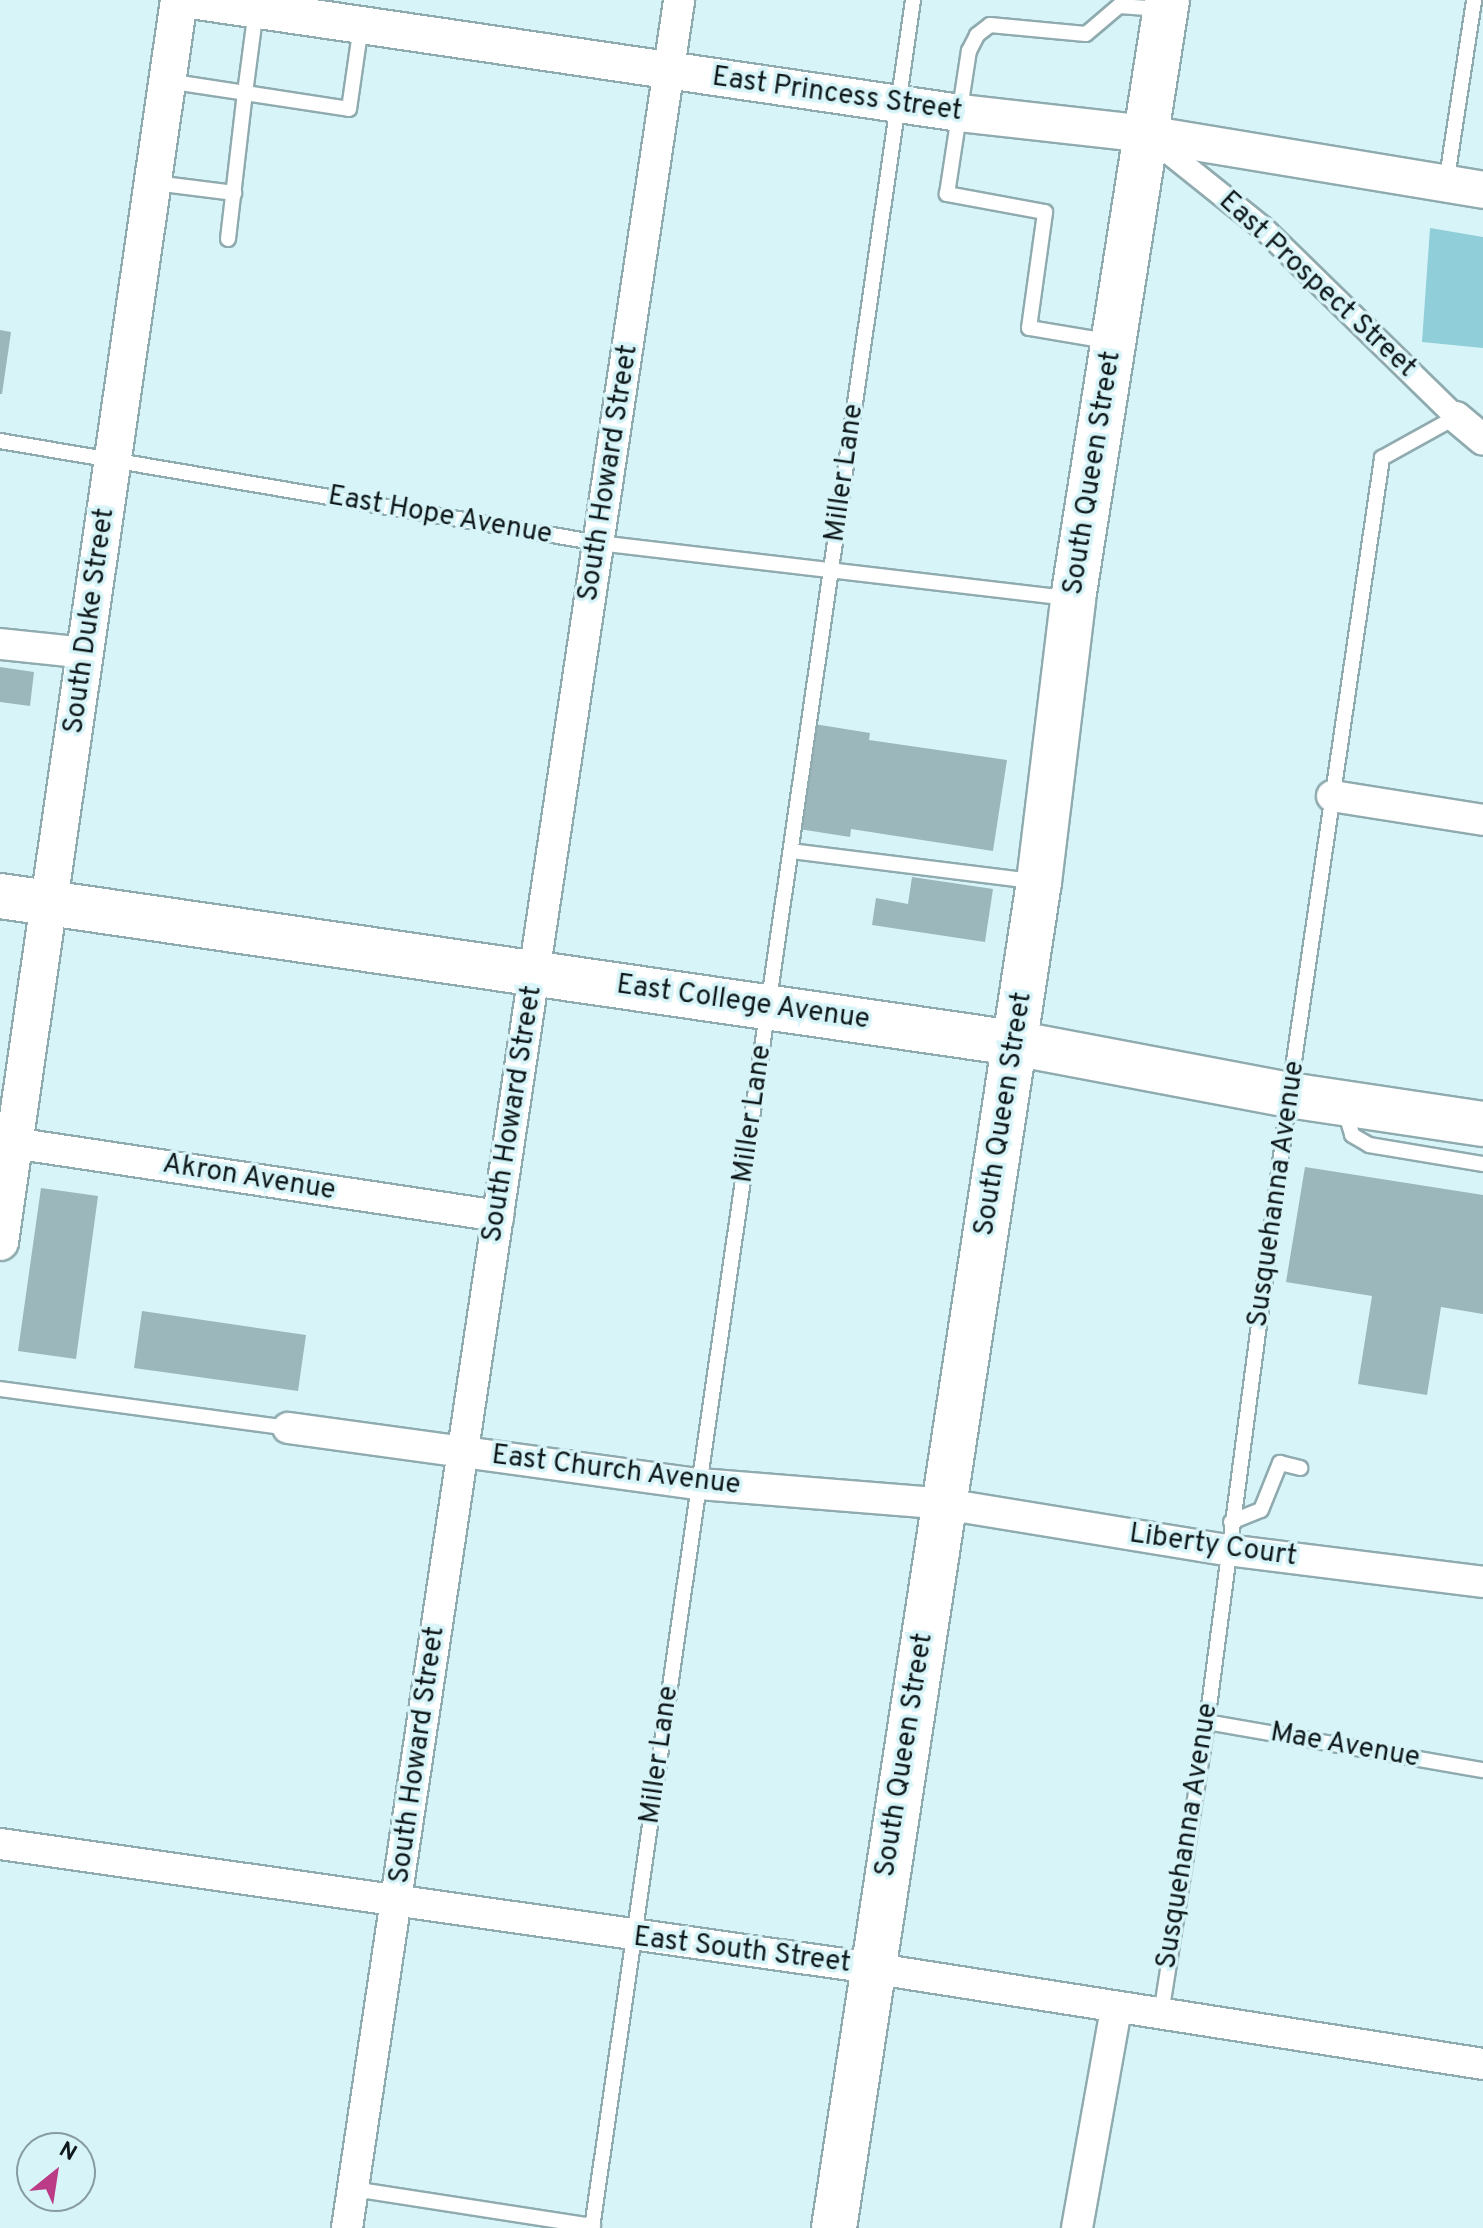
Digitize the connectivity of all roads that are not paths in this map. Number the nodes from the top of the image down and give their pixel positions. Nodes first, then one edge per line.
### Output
1 (179, 0) edge
2 (191, 0) edge
3 (679, 0) edge
4 (913, 0) edge
5 (1474, 0) edge
6 (1166, 5) edge
7 (256, 10) junction
8 (361, 25) junction
9 (670, 71) junction
10 (167, 81) junction
11 (245, 93) junction
12 (899, 104) junction
13 (960, 113) junction
14 (1146, 134) junction
15 (152, 182) junction
16 (1446, 184) junction
17 (1483, 190) edge
18 (234, 193) junction
19 (228, 239) dead end
20 (1114, 342) junction
21 (1456, 417) junction
22 (1483, 440) edge
23 (0, 441) edge
24 (112, 460) junction
25 (599, 543) junction
26 (831, 573) junction
27 (1073, 599) junction
28 (0, 644) edge
29 (85, 653) junction
30 (1332, 796) junction
31 (1483, 820) edge
32 (791, 851) junction
33 (1039, 882) junction
34 (0, 896) edge
35 (50, 904) junction
36 (534, 973) junction
37 (768, 1007) junction
38 (1014, 1043) junction
39 (1289, 1095) junction
40 (1343, 1104) junction
41 (1483, 1124) edge
42 (7, 1142) edge
43 (1483, 1164) edge
44 (498, 1216) junction
45 (0, 1242) edge
46 (0, 1389) edge
47 (288, 1428) joint
48 (463, 1452) junction
49 (1300, 1468) dead end
50 (699, 1484) junction
51 (945, 1504) junction
52 (1229, 1536) junction
53 (1483, 1582) edge
54 (1207, 1722) junction
55 (1483, 1770) edge
56 (0, 1844) edge
57 (396, 1903) junction
58 (635, 1938) junction
59 (871, 1968) junction
60 (1116, 2008) junction
61 (1161, 2015) junction
62 (1483, 2064) edge
63 (353, 2189) junction
64 (593, 2227) edge
65 (347, 2228) edge
66 (834, 2228) edge
67 (1077, 2228) edge

1 - 10 street, South Duke Street
2 - 7 street, East Princess Street
3 - 9 street, South Howard Street
4 - 12 lane, Miller Lane
5 - 16 lane
6 - 13 lane
6 - 14 main road, South Queen Street
7 - 8 street, East Princess Street
7 - 11 lane
8 - 9 street, East Princess Street
8 - 11 lane
9 - 12 street, East Princess Street
9 - 25 street, South Howard Street
10 - 11 lane
10 - 15 street, South Duke Street
11 - 18 lane
12 - 13 street, East Princess Street
12 - 26 lane, Miller Lane
13 - 14 street, East Princess Street
13 - 20 lane
14 - 16 street, East Princess Street
14 - 20 main road, South Queen Street
14 - 21 street, East Prospect Street
15 - 18 lane
15 - 24 street, South Duke Street
16 - 17 street, East Princess Street
18 - 19 lane
20 - 27 main road, South Queen Street
21 - 22 street, East Prospect Street
21 - 30 lane, Susquehanna Avenue
23 - 24 lane, East Hope Avenue
24 - 25 lane, East Hope Avenue
24 - 29 street, South Duke Street
25 - 26 lane, East Hope Avenue
25 - 36 street, South Howard Street
26 - 27 lane, East Hope Avenue
26 - 32 lane, Miller Lane
27 - 33 main road, South Queen Street
28 - 29 street
29 - 35 street, South Duke Street
30 - 31 street
30 - 39 lane, Susquehanna Avenue
32 - 33 lane
32 - 37 lane, Miller Lane
33 - 38 main road, South Queen Street
34 - 35 main road, East College Avenue
35 - 36 main road, East College Avenue
35 - 42 street, South Duke Street
36 - 37 main road, East College Avenue
36 - 44 street, South Howard Street
37 - 38 main road, East College Avenue
37 - 50 lane, Miller Lane
38 - 39 main road, East College Avenue
38 - 51 main road, South Queen Street
39 - 40 main road, East College Avenue
39 - 52 lane, Susquehanna Avenue
40 - 41 main road, East College Avenue
40 - 43 lane
42 - 44 street, Akron Avenue
42 - 45 street, South Duke Street
44 - 48 street, South Howard Street
46 - 47 lane
47 - 48 street, East Church Avenue
48 - 50 street, East Church Avenue
48 - 57 street, South Howard Street
49 - 52 lane
50 - 51 street, East Church Avenue
50 - 58 lane, Miller Lane
51 - 52 street, Liberty Court
51 - 59 main road, South Queen Street
52 - 53 street, Liberty Court
52 - 54 lane, Susquehanna Avenue
54 - 55 lane, Mae Avenue
54 - 61 lane, Susquehanna Avenue
56 - 57 street, East South Street
57 - 58 street, East South Street
57 - 63 street, South Howard Street
58 - 59 street, East South Street
58 - 64 lane, Miller Lane
59 - 60 street, East South Street
59 - 66 main road, South Queen Street
60 - 61 street, East South Street
60 - 67 street
61 - 62 street, East South Street
63 - 64 lane
63 - 65 street, South Howard Street

